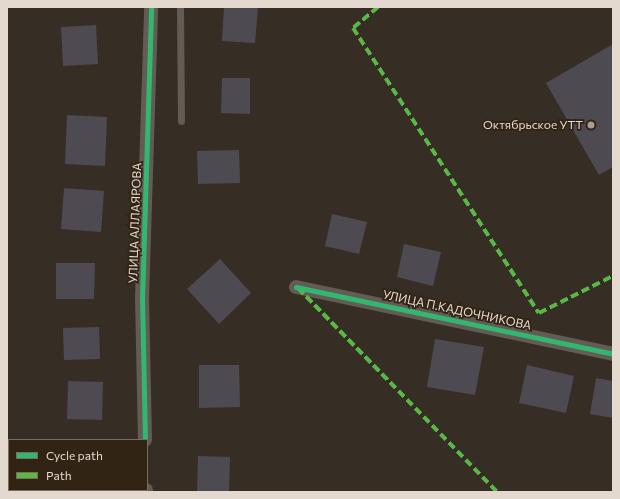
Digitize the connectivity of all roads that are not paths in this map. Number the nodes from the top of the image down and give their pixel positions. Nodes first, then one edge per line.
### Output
1 (151, 7) edge
2 (180, 7) edge
3 (181, 121) dead end
4 (296, 287) dead end
5 (613, 354) edge
6 (145, 439) edge

1 - 6 street, УЛИЦА АЛЛАЯРОВА
2 - 3 lane
4 - 5 street, УЛИЦА П.КАДОЧНИКОВА

